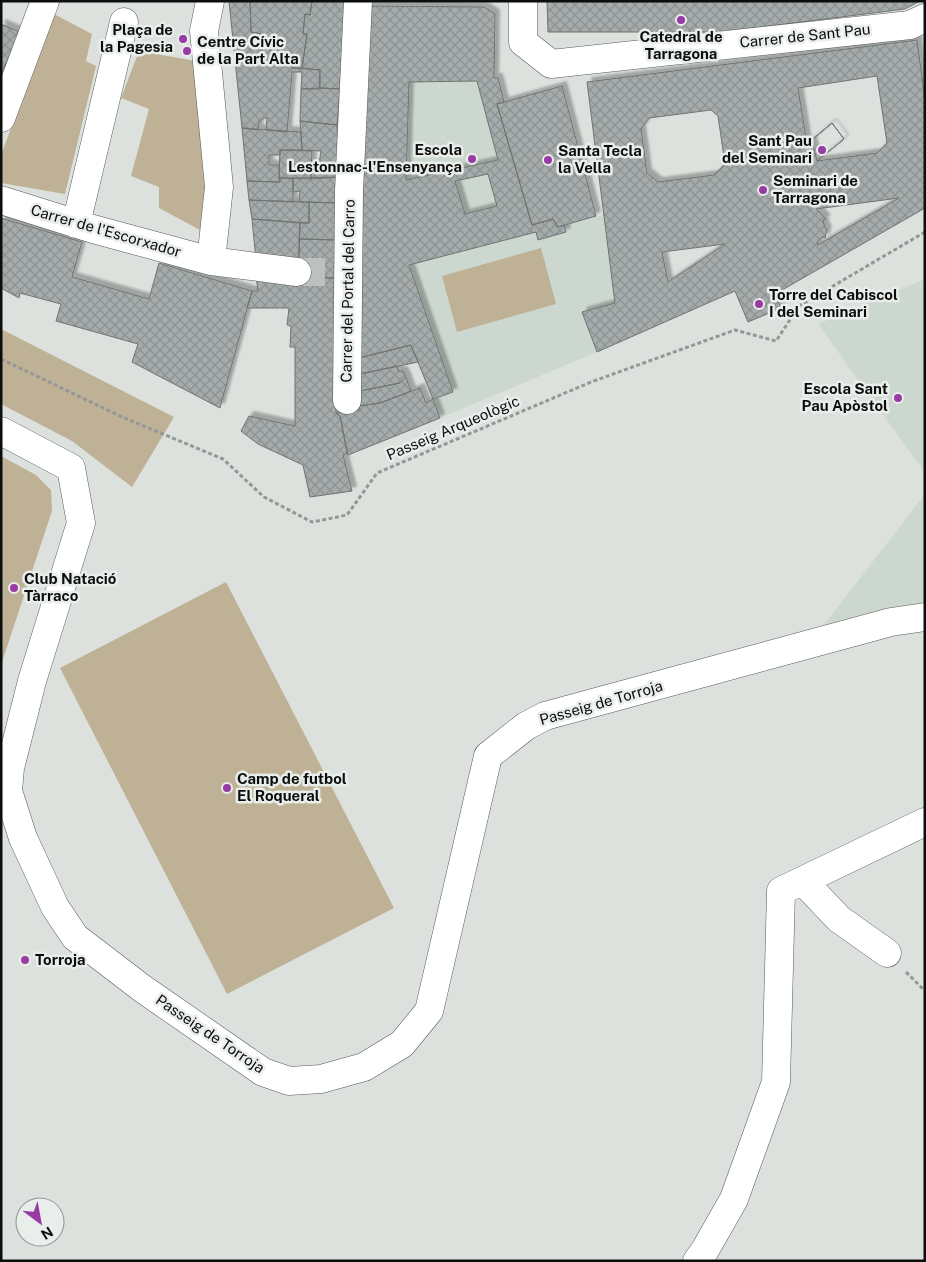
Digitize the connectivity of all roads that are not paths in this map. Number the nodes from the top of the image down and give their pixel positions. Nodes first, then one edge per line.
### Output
1 (45, 1) edge
2 (210, 1) edge
3 (358, 1) edge
4 (523, 1) edge
5 (925, 18) edge
6 (124, 22) dead end
7 (1, 118) edge
8 (1, 200) edge
9 (76, 224) junction
10 (211, 261) junction
11 (296, 272) tunnel mouth
12 (347, 400) dead end
13 (1, 431) edge
14 (925, 617) edge
15 (925, 822) edge
16 (803, 881) junction
17 (886, 953) dead end
18 (697, 1261) edge

1 - 7 street
2 - 10 street
3 - 12 street, Carrer del Portal del Carro
4 - 5 street, Carrer de Sant Pau
6 - 9 street
8 - 9 street, Carrer de l'Escorxador
9 - 10 street, Carrer de l'Escorxador
10 - 11 street, Carrer de l'Escorxador
13 - 14 street, Passeig de Torroja
15 - 16 street
16 - 17 street
16 - 18 street

